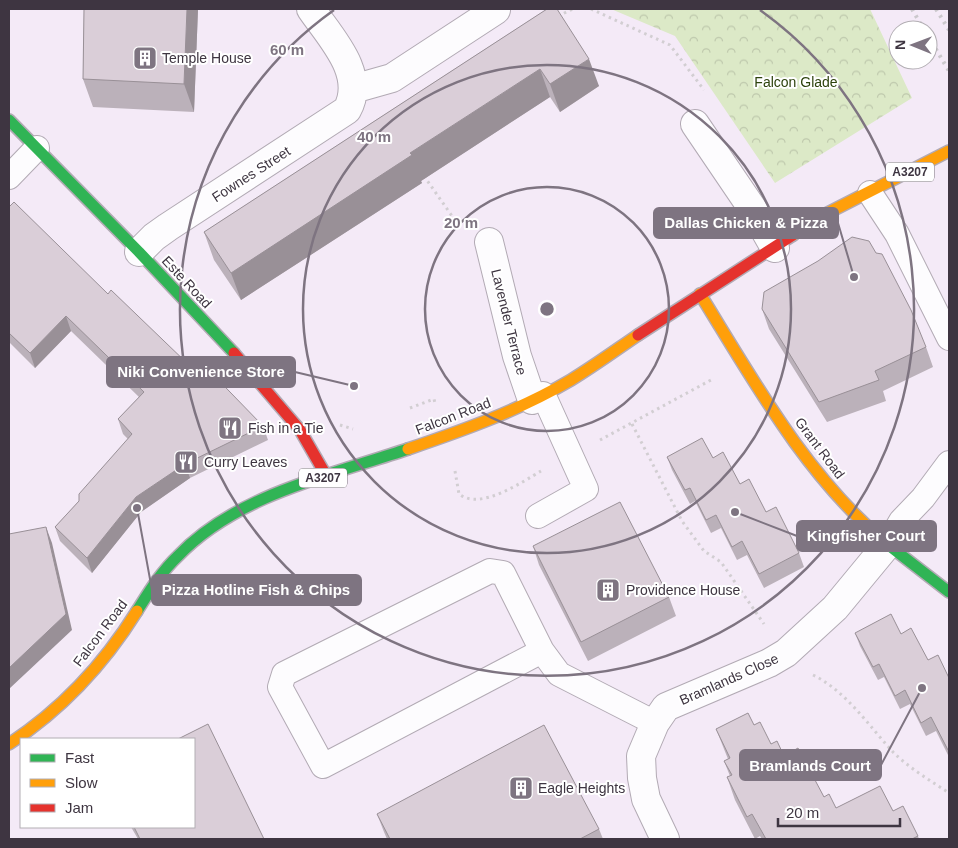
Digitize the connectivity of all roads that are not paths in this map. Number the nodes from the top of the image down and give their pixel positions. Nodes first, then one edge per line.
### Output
1 (311, 9) edge
2 (496, 10) dead end
3 (353, 89) junction
4 (695, 124) road end
5 (13, 131) edge
6 (37, 148) junction
7 (949, 151) edge
8 (9, 177) edge
9 (870, 193) junction
10 (489, 242) road end
11 (775, 248) junction
12 (139, 252) junction
13 (700, 294) junction
14 (949, 338) edge
15 (538, 397) junction
16 (949, 462) edge
17 (327, 477) junction
18 (538, 516) dead end
19 (887, 545) junction
20 (949, 592) edge
21 (542, 651) junction
22 (655, 723) junction
23 (9, 744) edge
24 (666, 839) edge

1 - 3 street
2 - 3 street
3 - 12 street, Fownes Street
4 - 11 street
5 - 6 main road, Este Road
6 - 8 lane
6 - 12 main road, Este Road
7 - 9 main road, Falcon Road / A3207
9 - 11 main road, Falcon Road / A3207
9 - 14 lane
10 - 15 street, Lavender Terrace
11 - 13 main road, Falcon Road / A3207
12 - 17 main road, Este Road
13 - 15 main road, Falcon Road / A3207
13 - 19 main road, Grant Road
15 - 17 main road, Falcon Road / A3207
15 - 18 lane
16 - 19 lane
17 - 23 main road, Falcon Road / A3207
19 - 20 main road, Grant Road
19 - 22 street, Bramlands Close
21 - 21 lane
21 - 22 lane
22 - 24 street, Bramlands Close

